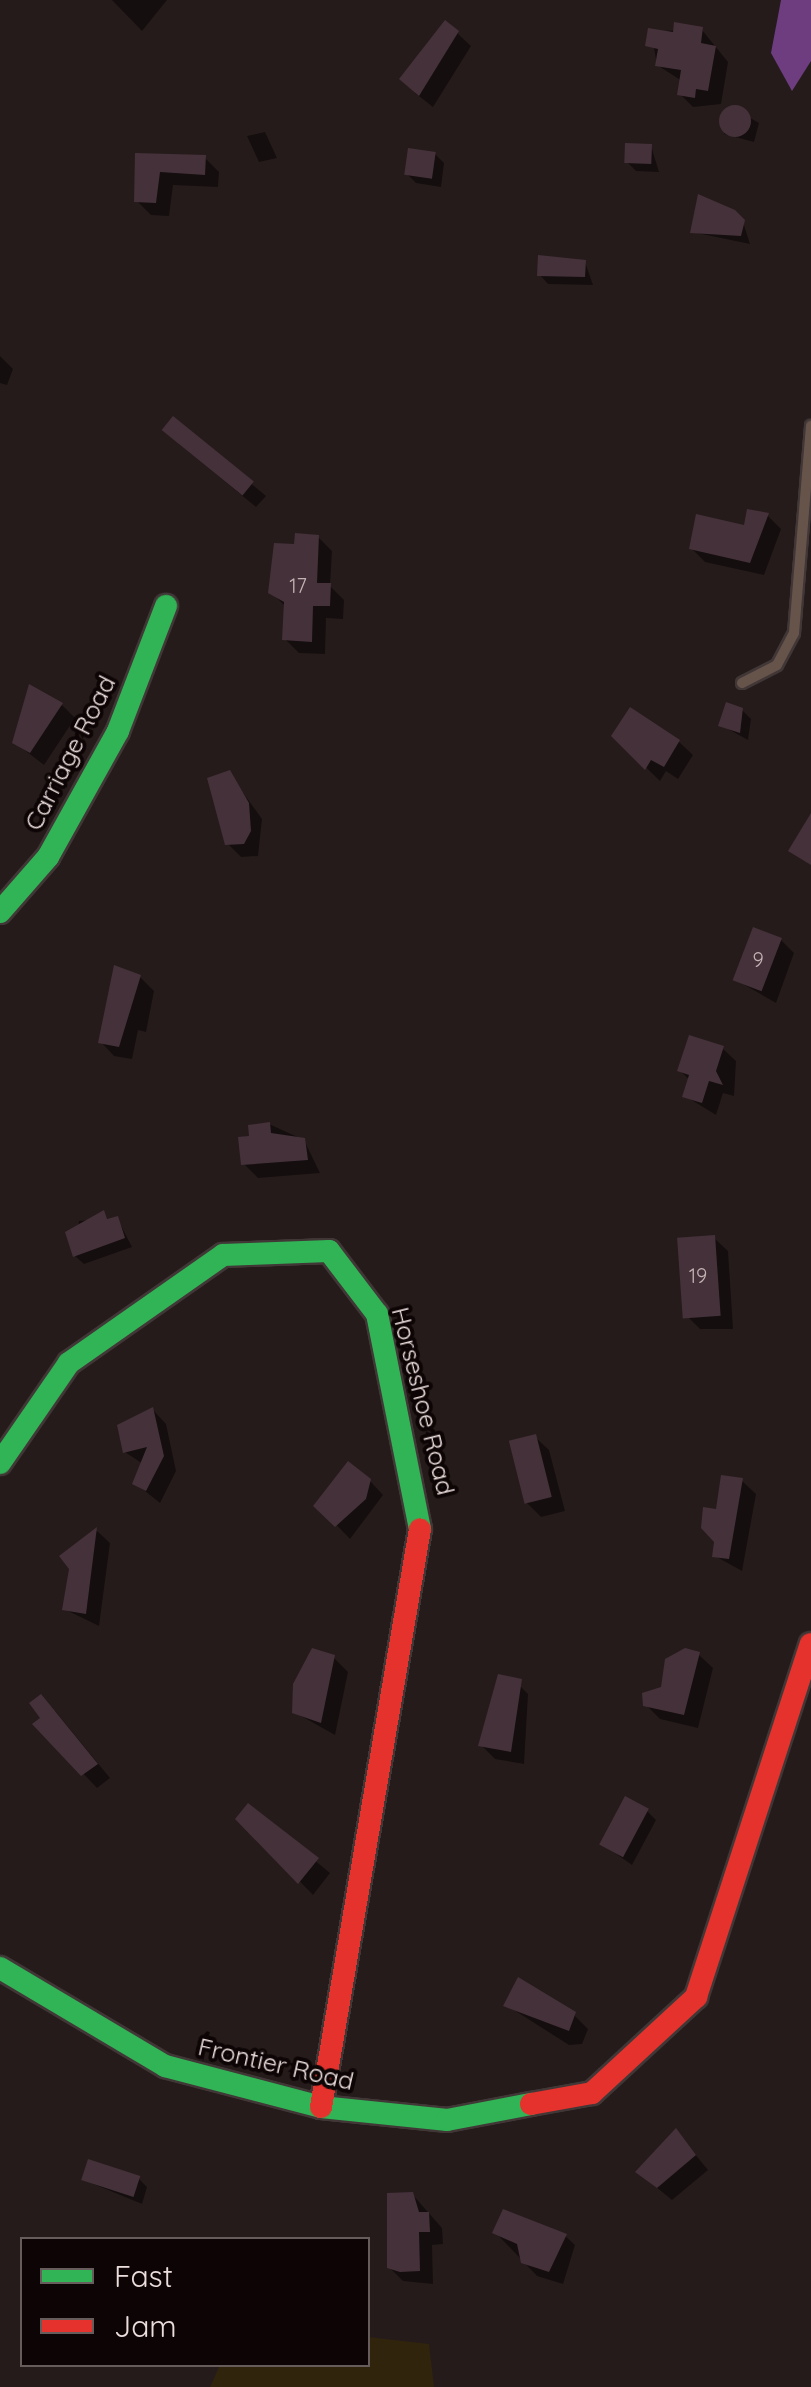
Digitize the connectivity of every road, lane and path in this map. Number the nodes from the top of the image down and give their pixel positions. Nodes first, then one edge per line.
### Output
1 (811, 426) edge
2 (166, 606) dead end
3 (742, 683) dead end
4 (0, 912) edge
5 (0, 1463) edge
6 (811, 1644) edge
7 (0, 1968) edge
8 (321, 2106) junction

1 - 3 lane
2 - 4 street, Carriage Road
5 - 8 street, Horseshoe Road
6 - 8 street, Frontier Road
7 - 8 street, Frontier Road

